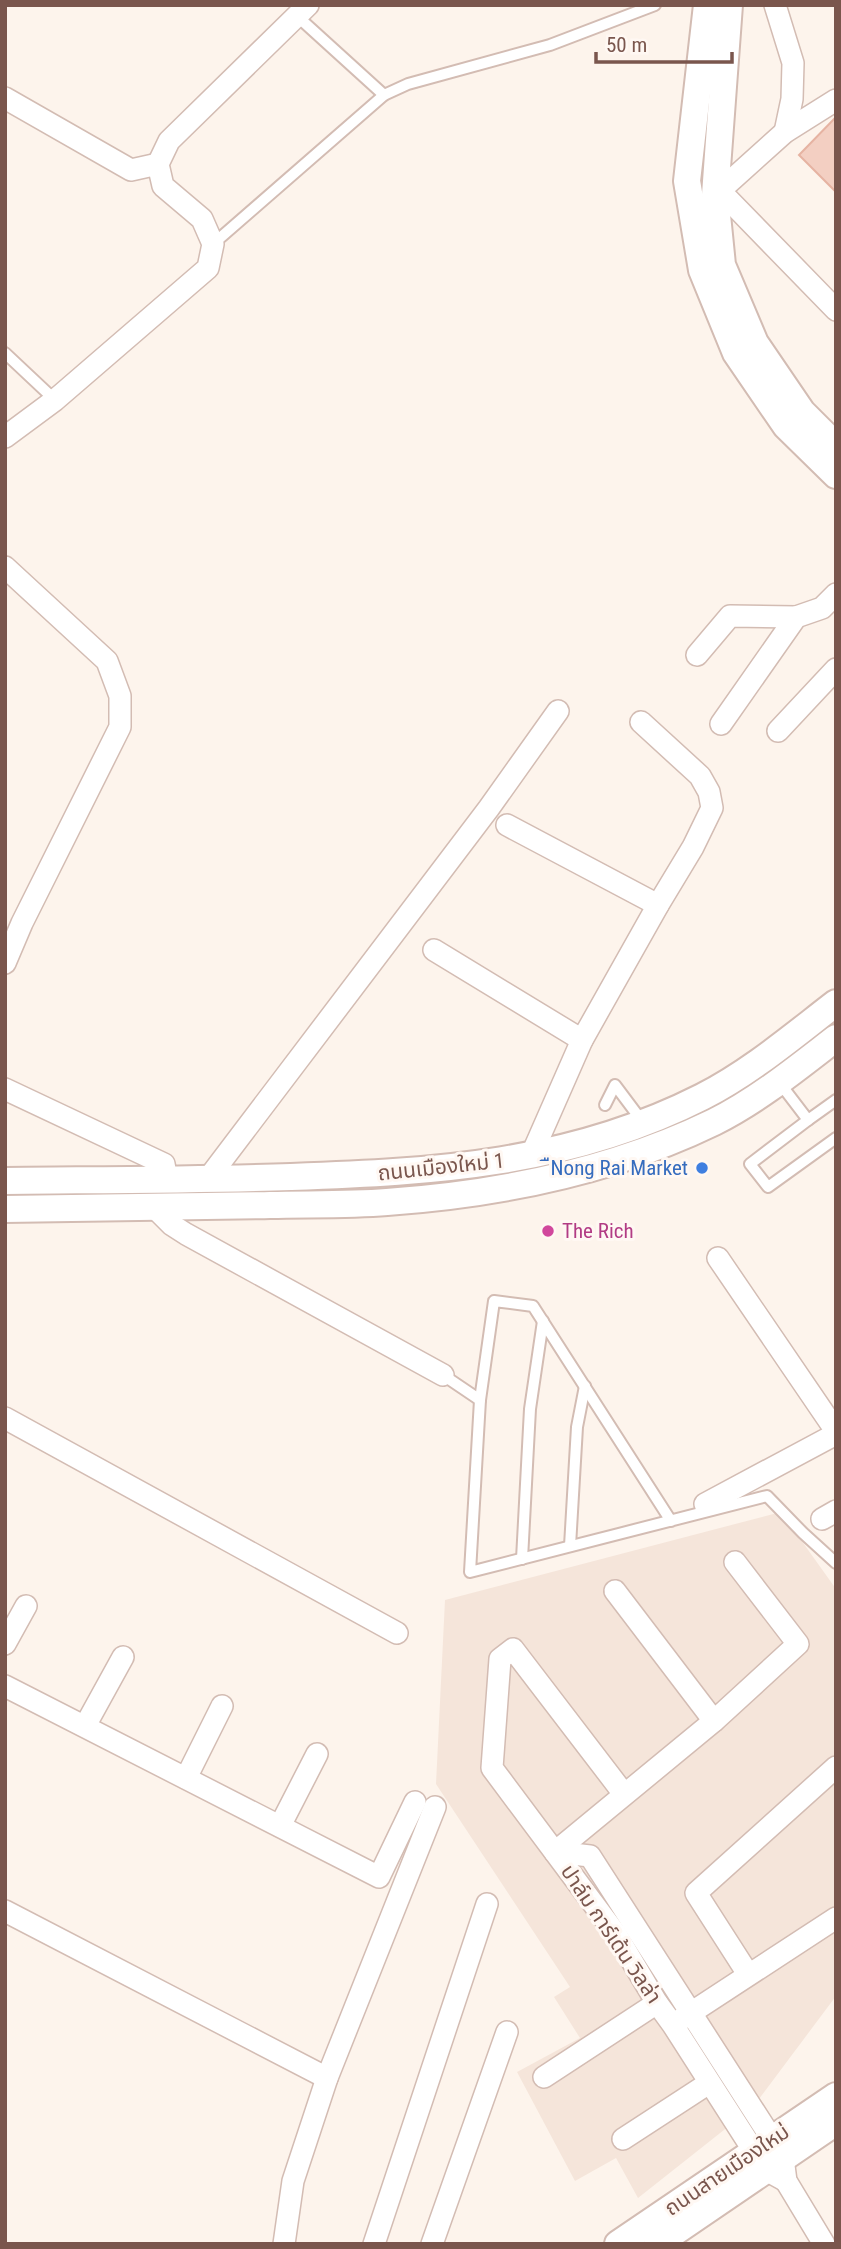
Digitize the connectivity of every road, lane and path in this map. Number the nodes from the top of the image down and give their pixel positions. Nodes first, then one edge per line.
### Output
1 (655, 5) edge
2 (775, 5) edge
3 (714, 6) edge
4 (303, 10) edge
5 (384, 95) junction
6 (5, 98) edge
7 (836, 100) edge
8 (785, 132) junction
9 (158, 164) junction
10 (715, 195) junction
11 (213, 244) junction
12 (836, 310) edge
13 (5, 353) edge
14 (55, 400) junction
15 (5, 437) edge
16 (836, 446) edge
17 (836, 475) edge
18 (5, 568) edge
19 (836, 594) edge
20 (796, 617) junction
21 (696, 655) dead end
22 (836, 669) edge
23 (558, 711) dead end
24 (641, 722) dead end
25 (721, 724) dead end
26 (778, 731) dead end
27 (507, 825) dead end
28 (658, 905) junction
29 (434, 950) dead end
30 (5, 963) edge
31 (836, 1003) edge
32 (836, 1038) edge
33 (582, 1040) junction
34 (779, 1082) junction
35 (5, 1089) edge
36 (836, 1100) edge
37 (605, 1105) dead end
38 (808, 1120) junction
39 (644, 1123) junction
40 (836, 1138) edge
41 (531, 1156) junction
42 (167, 1180) junction
43 (207, 1180) junction
44 (5, 1181) edge
45 (155, 1207) junction
46 (5, 1209) edge
47 (718, 1258) dead end
48 (543, 1321) junction
49 (443, 1375) joint
50 (585, 1387) junction
51 (480, 1400) junction
52 (5, 1418) edge
53 (836, 1433) edge
54 (705, 1504) dead end
55 (671, 1521) junction
56 (570, 1546) junction
57 (522, 1559) junction
58 (835, 1561) edge
59 (735, 1562) dead end
60 (615, 1591) dead end
61 (26, 1606) dead end
62 (397, 1633) dead end
63 (5, 1644) edge
64 (123, 1657) dead end
65 (5, 1686) edge
66 (222, 1706) dead end
67 (714, 1721) junction
68 (85, 1726) junction
69 (317, 1754) dead end
70 (836, 1767) edge
71 (186, 1778) junction
72 (624, 1794) junction
73 (280, 1826) junction
74 (555, 1852) junction
75 (487, 1904) dead end
76 (5, 1911) edge
77 (836, 1919) edge
78 (748, 1974) junction
79 (657, 2003) junction
80 (691, 2011) junction
81 (673, 2025) junction
82 (507, 2032) dead end
83 (544, 2077) dead end
84 (327, 2078) junction
85 (709, 2083) junction
86 (836, 2096) edge
87 (836, 2122) edge
88 (623, 2139) dead end
89 (772, 2160) junction
90 (284, 2244) edge
91 (374, 2244) edge
92 (432, 2244) edge
93 (618, 2244) edge
94 (657, 2244) edge
95 (824, 2244) edge

1 - 5 lane
2 - 8 street
3 - 10 street
3 - 17 street
4 - 5 lane
4 - 9 street
5 - 11 lane
6 - 9 street
7 - 8 street
8 - 10 street
9 - 11 street
10 - 12 street
10 - 16 street
11 - 14 street
13 - 14 lane
14 - 15 street
18 - 30 street
19 - 20 street
20 - 21 street
20 - 25 street
22 - 26 street
23 - 43 street
24 - 28 street
27 - 28 street
28 - 33 street
29 - 33 street
31 - 39 street, ถนนเมืองใหม่ 1
32 - 34 street, ถนนเมืองใหม่ 1
33 - 41 street
34 - 38 lane
34 - 45 street, ถนนเมืองใหม่ 1
35 - 42 street
36 - 38 lane
37 - 39 lane
38 - 40 lane
39 - 41 street, ถนนเมืองใหม่ 1
41 - 43 street, ถนนเมืองใหม่ 1
42 - 43 street, ถนนเมืองใหม่ 1
42 - 44 street, ถนนเมืองใหม่ 1
45 - 46 street, ถนนเมืองใหม่ 1
45 - 49 street
47 - 53 street
48 - 50 lane
48 - 51 lane
48 - 57 lane
49 - 51 lane
50 - 55 lane
50 - 56 lane
51 - 57 lane
52 - 62 street
53 - 54 street
55 - 56 lane
55 - 58 lane
56 - 57 lane
59 - 67 street
60 - 67 street
61 - 63 street
64 - 68 street
65 - 68 street
66 - 71 street
67 - 72 street
68 - 71 street
69 - 73 street
70 - 78 street
71 - 73 street
72 - 74 street
72 - 74 street
73 - 84 street
74 - 79 street, ปาล์ม การ์เด้น วิลล่า
74 - 80 street, ปาล์ม การ์เด้น วิลล่า
75 - 91 street
76 - 84 street
77 - 78 street
78 - 80 street
79 - 81 street, ปาล์ม การ์เด้น วิลล่า
79 - 83 street
80 - 81 street
80 - 89 street, ปาล์ม การ์เด้น วิลล่า
81 - 85 street, ปาล์ม การ์เด้น วิลล่า
82 - 92 street
84 - 90 street
85 - 88 street
85 - 89 street, ปาล์ม การ์เด้น วิลล่า
86 - 89 street, ถนนสายเมืองใหม่
87 - 89 street, ถนนสายเมืองใหม่
89 - 93 street, ถนนสายเมืองใหม่
89 - 94 street, ถนนสายเมืองใหม่
89 - 95 street

